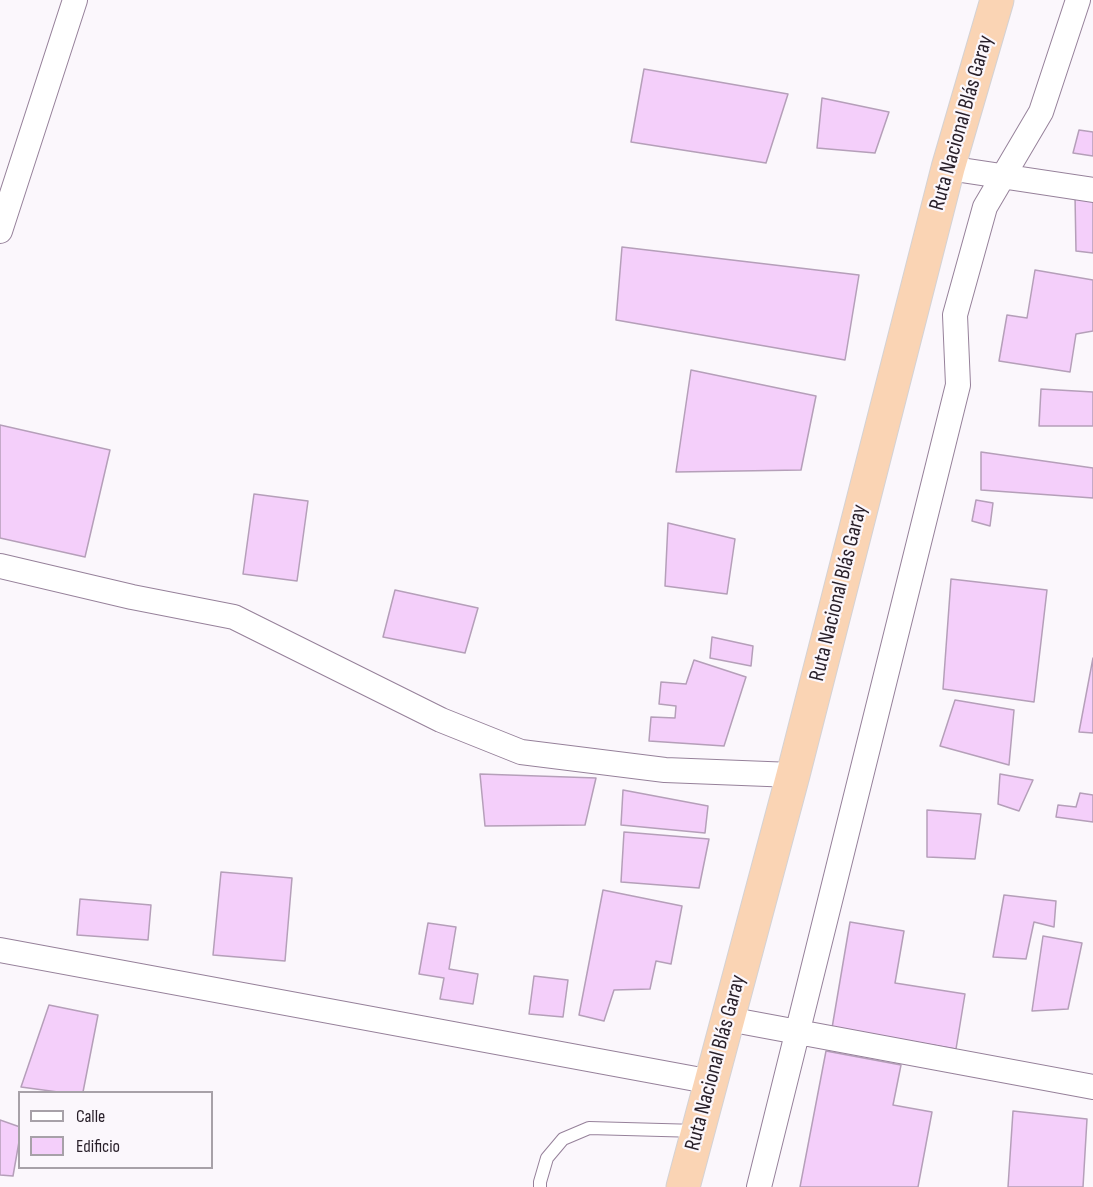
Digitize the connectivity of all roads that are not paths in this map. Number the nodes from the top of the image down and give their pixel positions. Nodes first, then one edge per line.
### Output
1 (75, 0) edge
2 (997, 0) edge
3 (1078, 0) edge
4 (948, 168) junction
5 (1003, 176) junction
6 (1093, 190) edge
7 (0, 231) edge
8 (0, 566) edge
9 (793, 775) junction
10 (0, 950) edge
11 (728, 1019) junction
12 (797, 1033) junction
13 (712, 1082) junction
14 (1093, 1087) edge
15 (699, 1131) junction
16 (540, 1187) edge
17 (683, 1187) edge
18 (759, 1187) edge

1 - 7 street
2 - 4 highway, Ruta Nacional Blás Garay
3 - 5 street
4 - 5 street
4 - 9 highway, Ruta Nacional Blás Garay
5 - 6 street
5 - 12 street
8 - 9 street
9 - 11 highway, Ruta Nacional Blás Garay
10 - 13 street
11 - 12 street
11 - 13 highway, Ruta Nacional Blás Garay
12 - 14 street
12 - 18 street
13 - 15 highway, Ruta Nacional Blás Garay
15 - 16 lane
15 - 17 highway, Ruta Nacional Blás Garay

